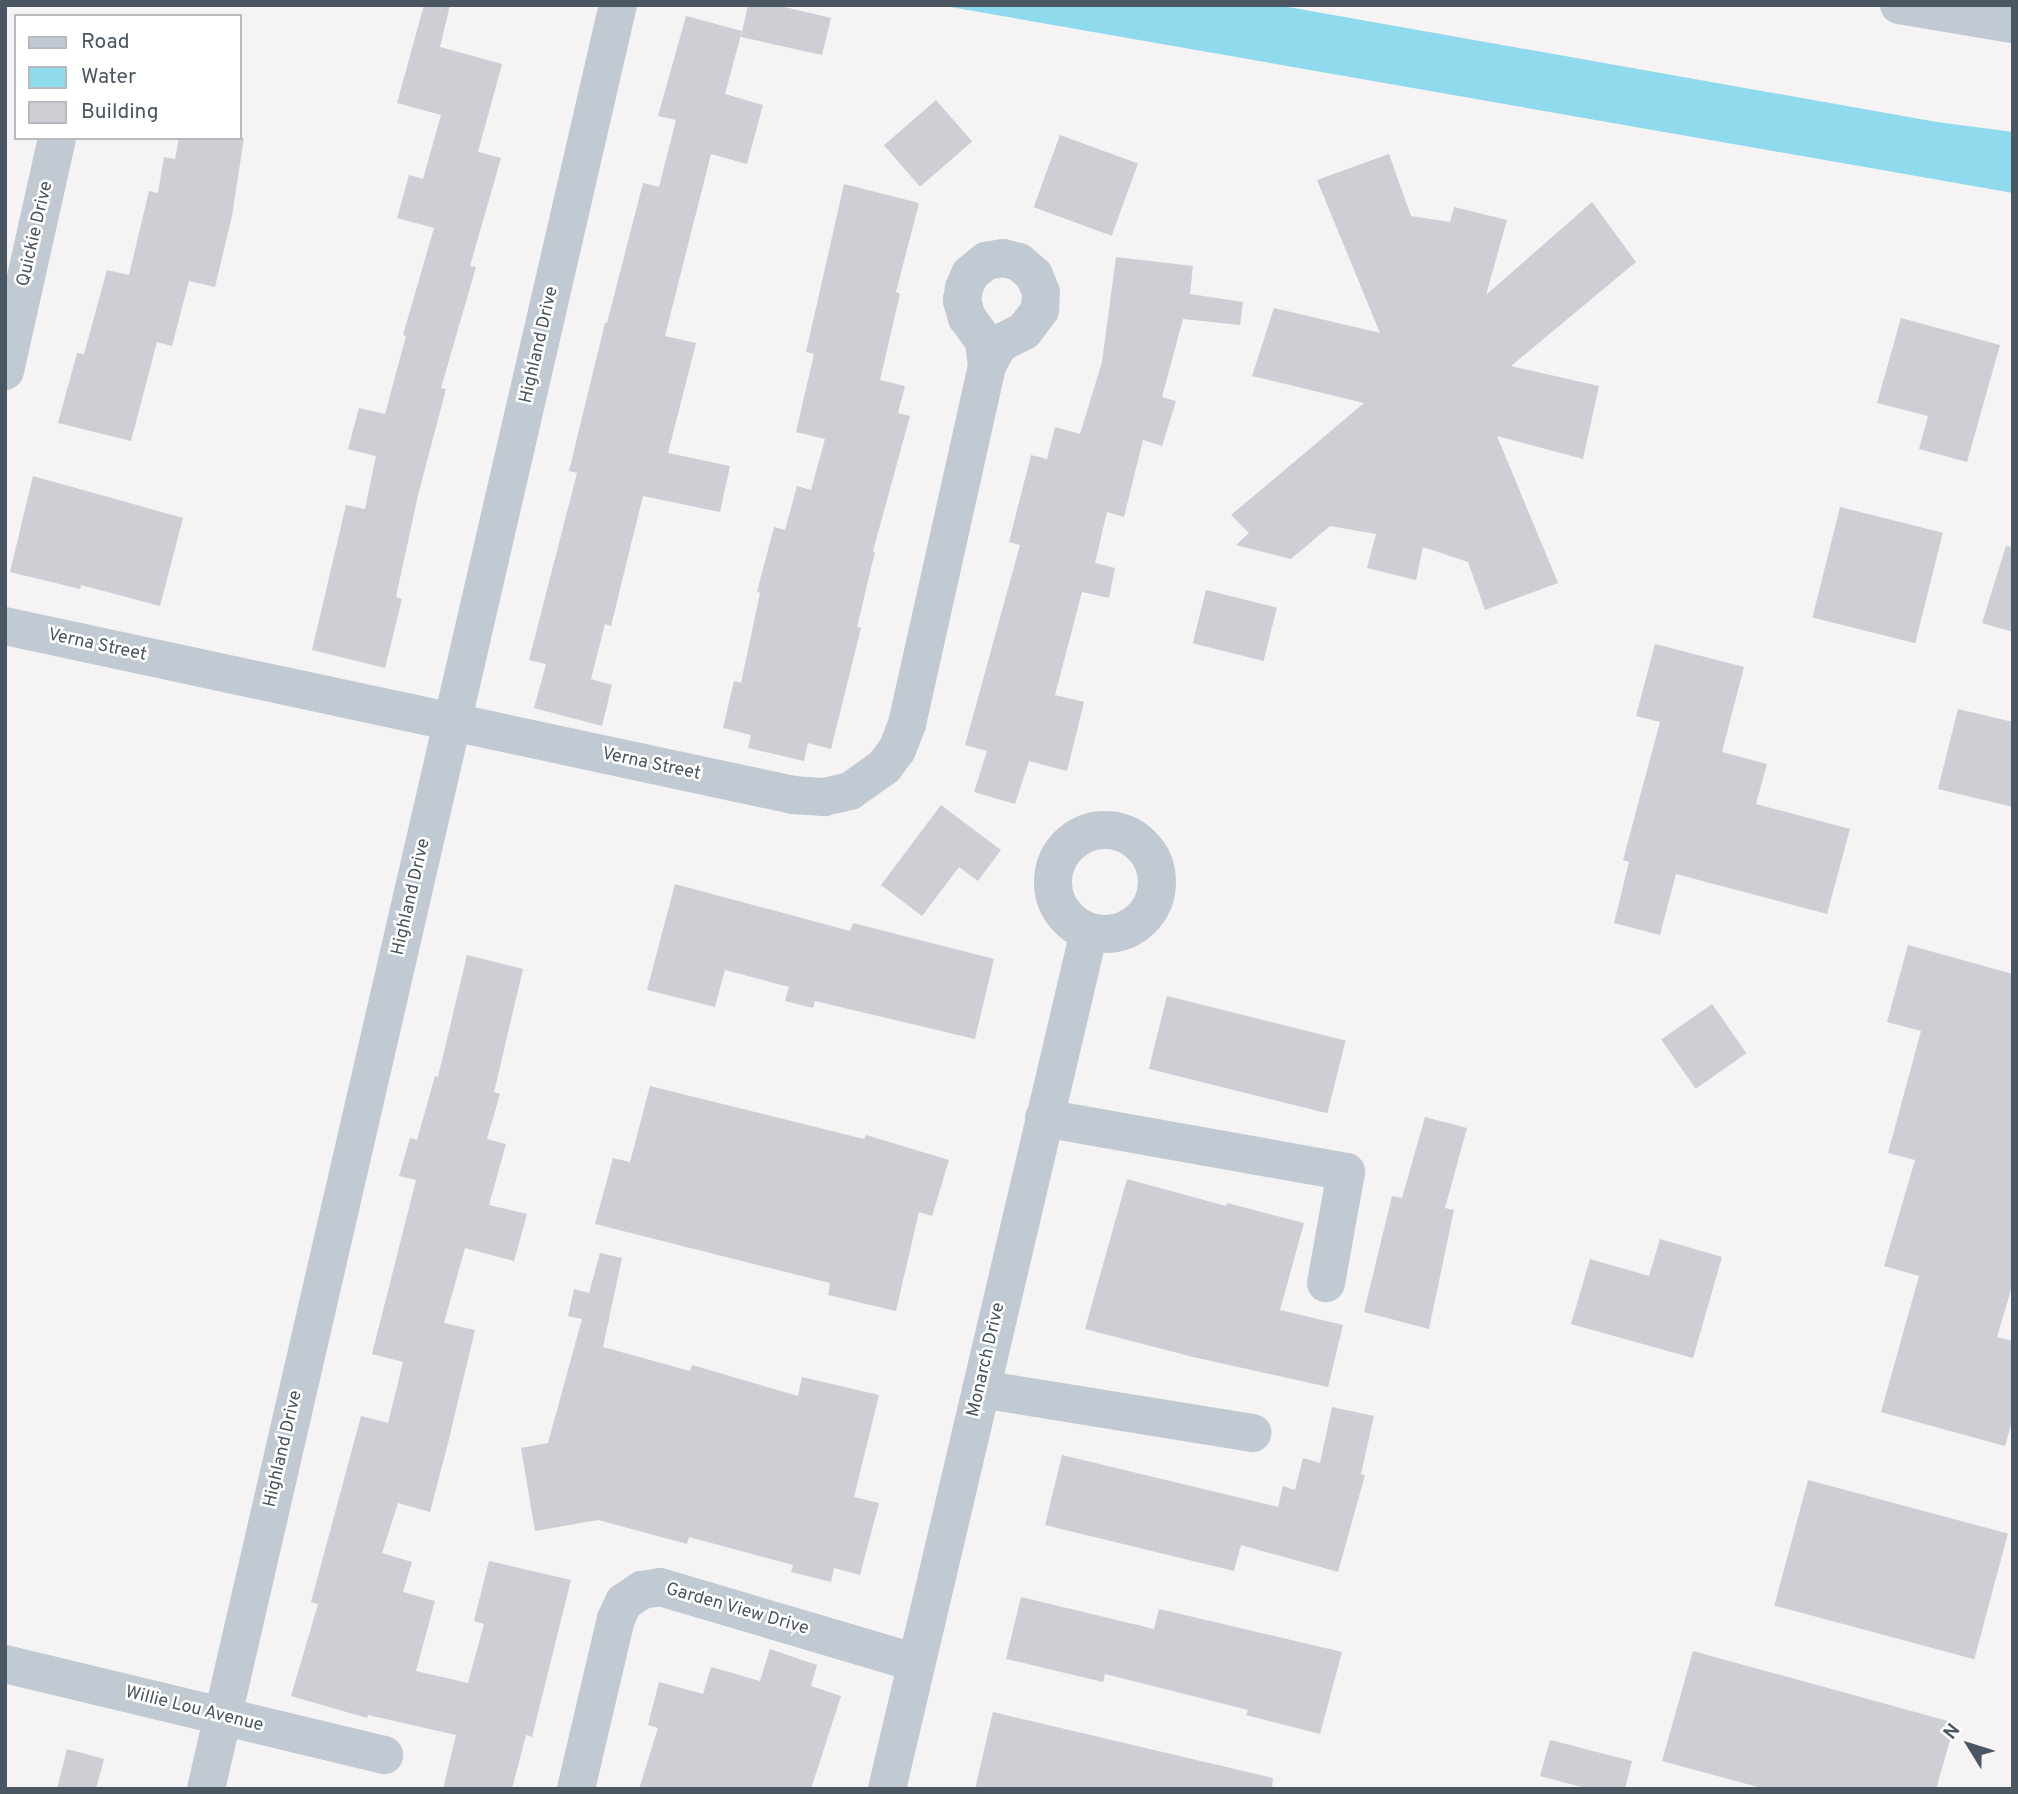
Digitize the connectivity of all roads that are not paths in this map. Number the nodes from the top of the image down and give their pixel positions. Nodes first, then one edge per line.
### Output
1 (618, 5) edge
2 (1899, 5) edge
3 (2013, 24) edge
4 (57, 140) edge
5 (987, 366) dead end
6 (5, 371) edge
7 (5, 626) edge
8 (453, 722) junction
9 (1089, 932) dead end
10 (1044, 1118) junction
11 (1326, 1283) dead end
12 (981, 1389) junction
13 (1252, 1433) dead end
14 (916, 1663) junction
15 (5, 1664) edge
16 (223, 1717) junction
17 (384, 1755) dead end
18 (206, 1789) edge
19 (576, 1789) edge
20 (887, 1789) edge

1 - 8 street, Highland Drive
2 - 3 street
4 - 6 street, Quickie Drive
5 - 8 street, Verna Street
7 - 8 street, Verna Street
8 - 16 street, Highland Drive
9 - 10 street, Monarch Drive
10 - 11 street
10 - 12 street, Monarch Drive
12 - 13 street
12 - 14 street, Monarch Drive
14 - 19 street, Garden View Drive
14 - 20 street, Monarch Drive
15 - 16 street, Willie Lou Avenue
16 - 17 street, Willie Lou Avenue
16 - 18 street, Highland Drive

